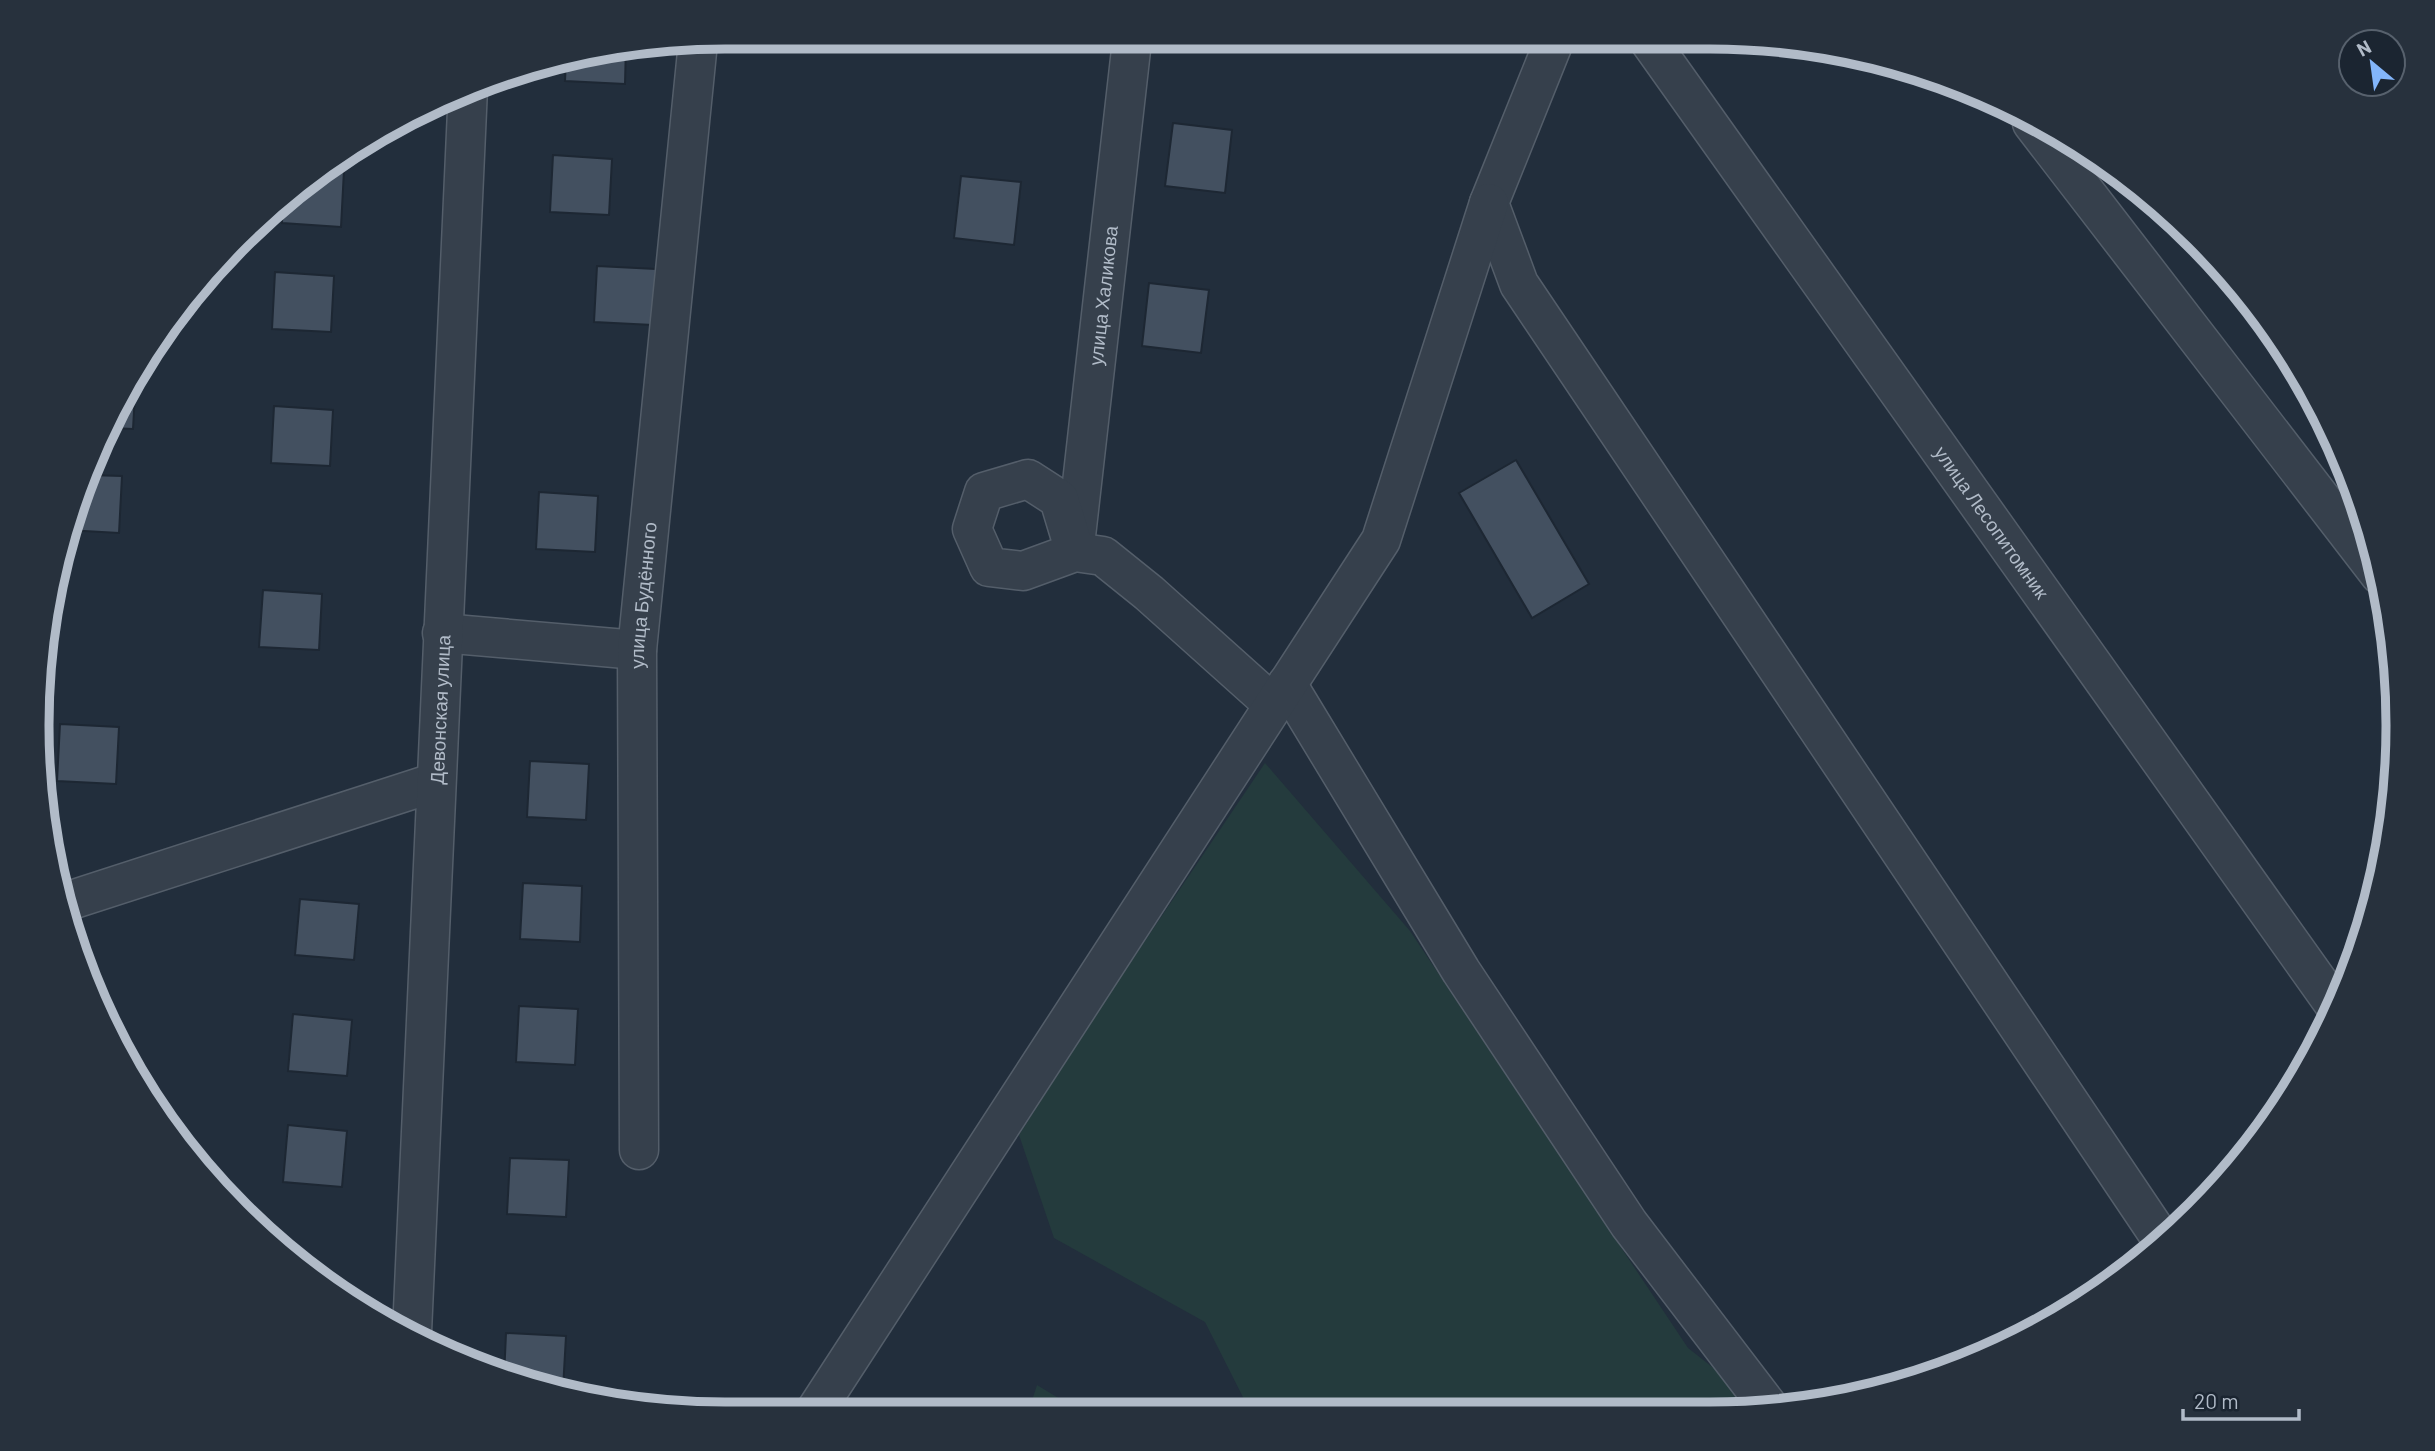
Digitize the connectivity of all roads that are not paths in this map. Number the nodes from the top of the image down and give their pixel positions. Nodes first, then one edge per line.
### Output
1 (1131, 49) edge
2 (1551, 49) edge
3 (1655, 49) edge
4 (697, 50) edge
5 (467, 100) edge
6 (2043, 137) edge
7 (1489, 203) junction
8 (2364, 554) edge
9 (442, 633) junction
10 (637, 650) junction
11 (1281, 694) junction
12 (436, 782) junction
13 (72, 900) edge
14 (2329, 997) edge
15 (639, 1150) dead end
16 (2157, 1233) edge
17 (412, 1325) edge
18 (1763, 1400) edge
19 (821, 1402) edge

1 - 11 street, улица Халикова
2 - 7 street
3 - 14 street, улица Лесопитомник
4 - 10 street, улица Будённого
5 - 9 street, Девонская улица
6 - 8 street
7 - 11 street
7 - 16 street
9 - 10 street
9 - 12 street, Девонская улица
10 - 15 street, улица Будённого
11 - 18 street
11 - 19 street
12 - 13 street
12 - 17 street, Девонская улица

